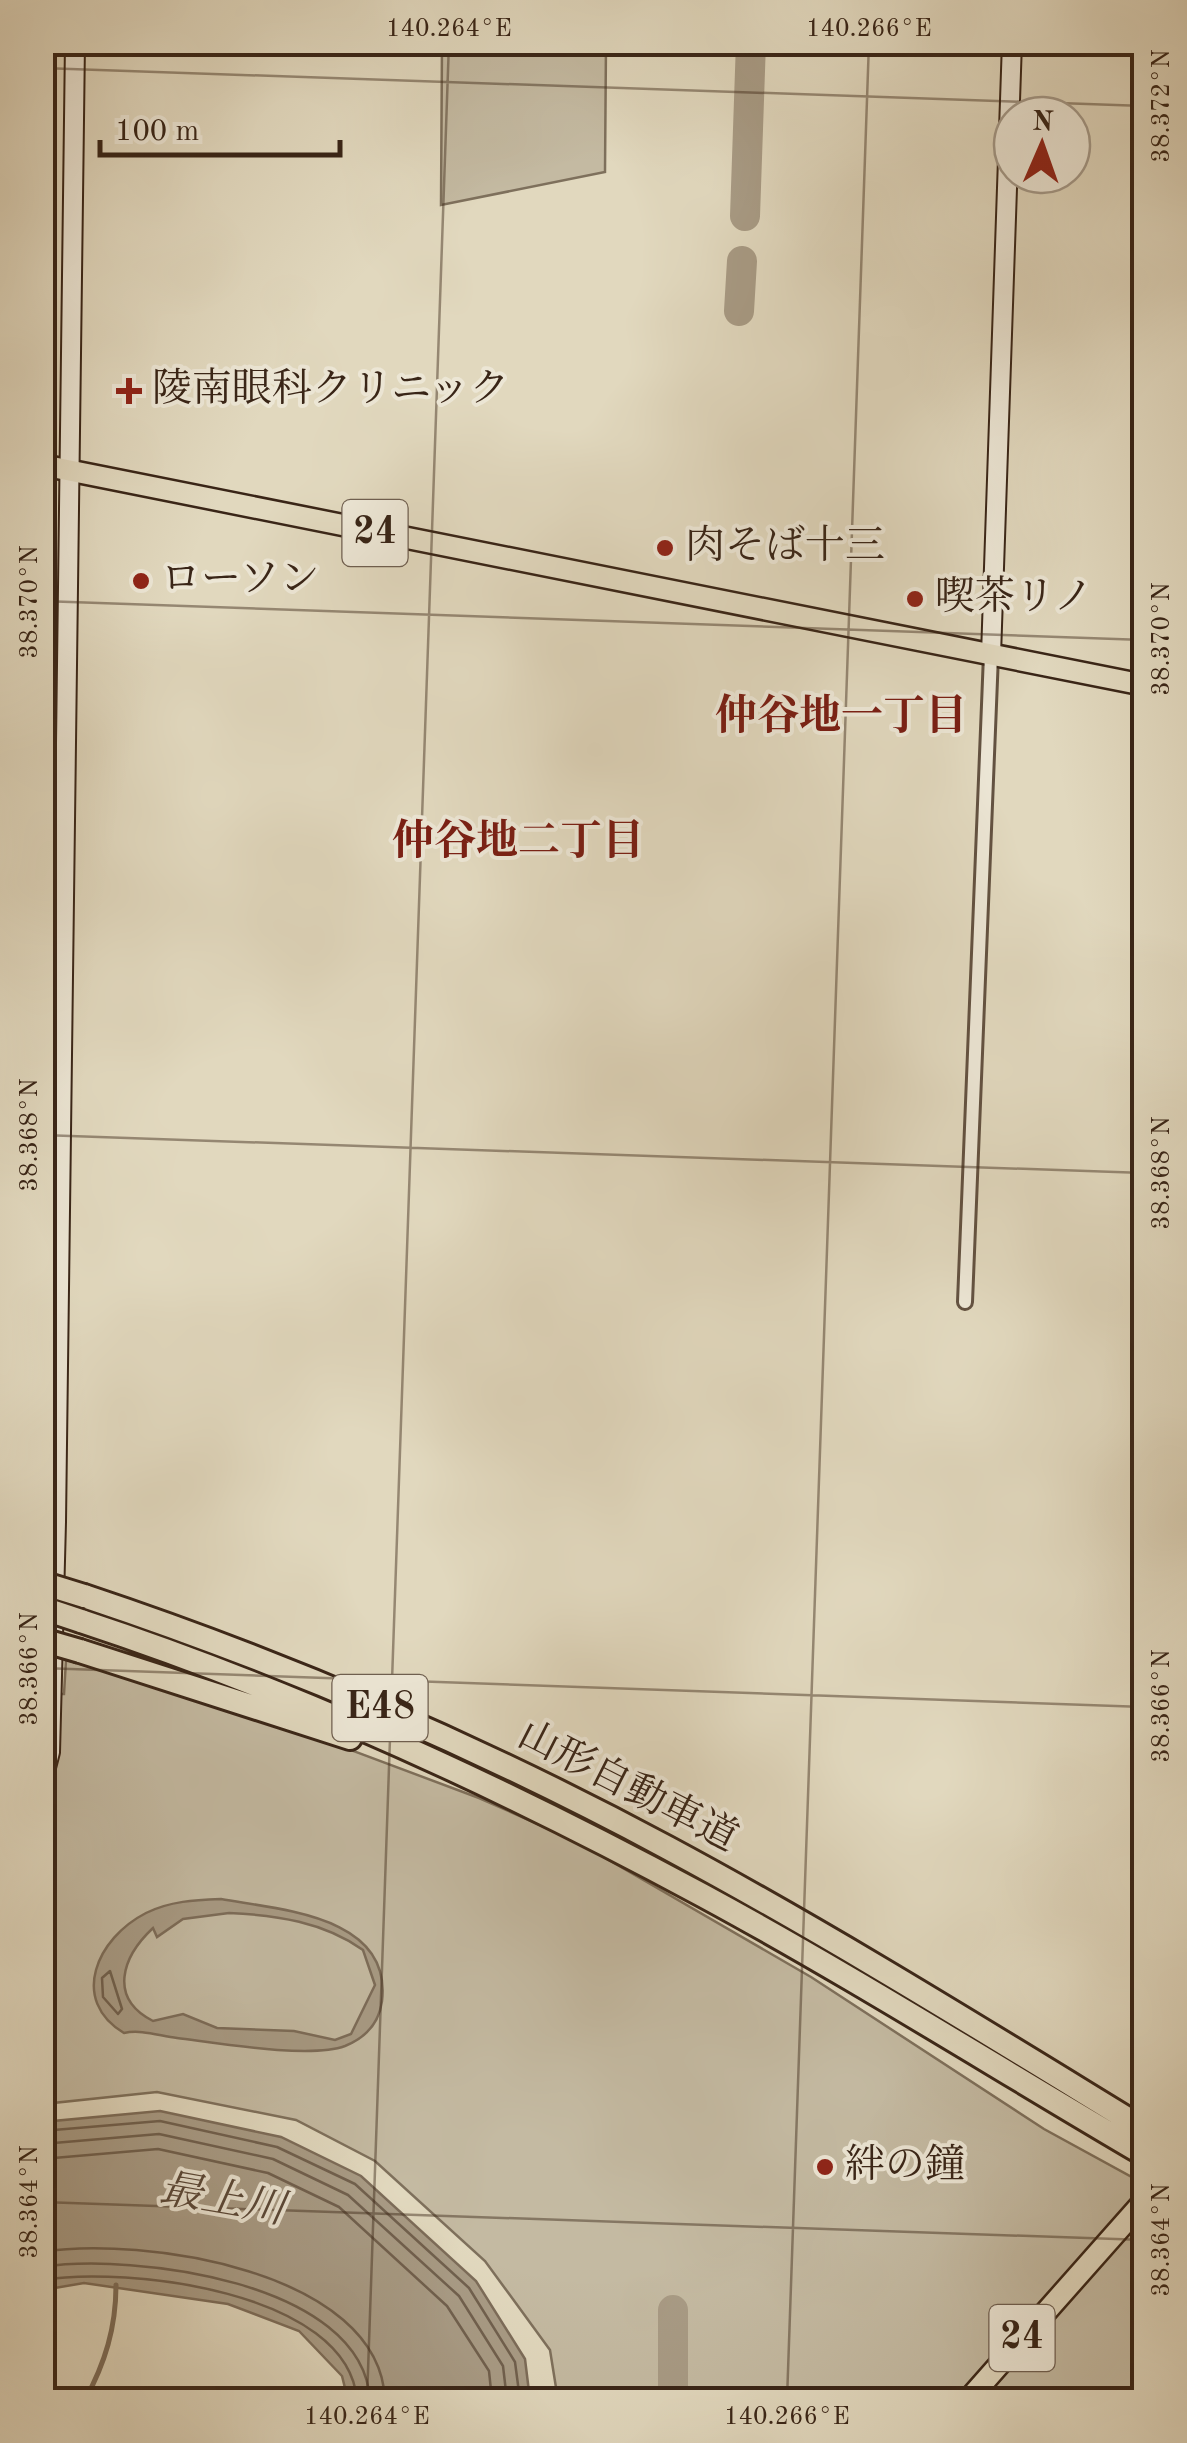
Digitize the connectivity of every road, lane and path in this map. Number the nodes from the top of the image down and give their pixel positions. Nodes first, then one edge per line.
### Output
1 (75, 42) edge
2 (1012, 42) edge
3 (42, 465) edge
4 (71, 471) junction
5 (990, 655) junction
6 (1144, 685) edge
7 (965, 1302) dead end
8 (42, 1582) edge
9 (42, 1608) edge
10 (42, 1640) edge
11 (42, 1783) edge
12 (509, 1794) junction
13 (1144, 2128) edge
14 (1144, 2154) edge
15 (1144, 2201) edge
16 (968, 2400) edge

1 - 4 street
2 - 5 street
3 - 4 main road, 24
4 - 5 main road, 24
4 - 11 street
5 - 6 main road, 24
5 - 7 street
8 - 13 highway, 山形自動車道 / E48, bridge
9 - 12 highway, 山形自動車道 / E48, bridge
10 - 12 highway, bridge
12 - 14 highway, 山形自動車道 / E48
15 - 16 main road, 24

